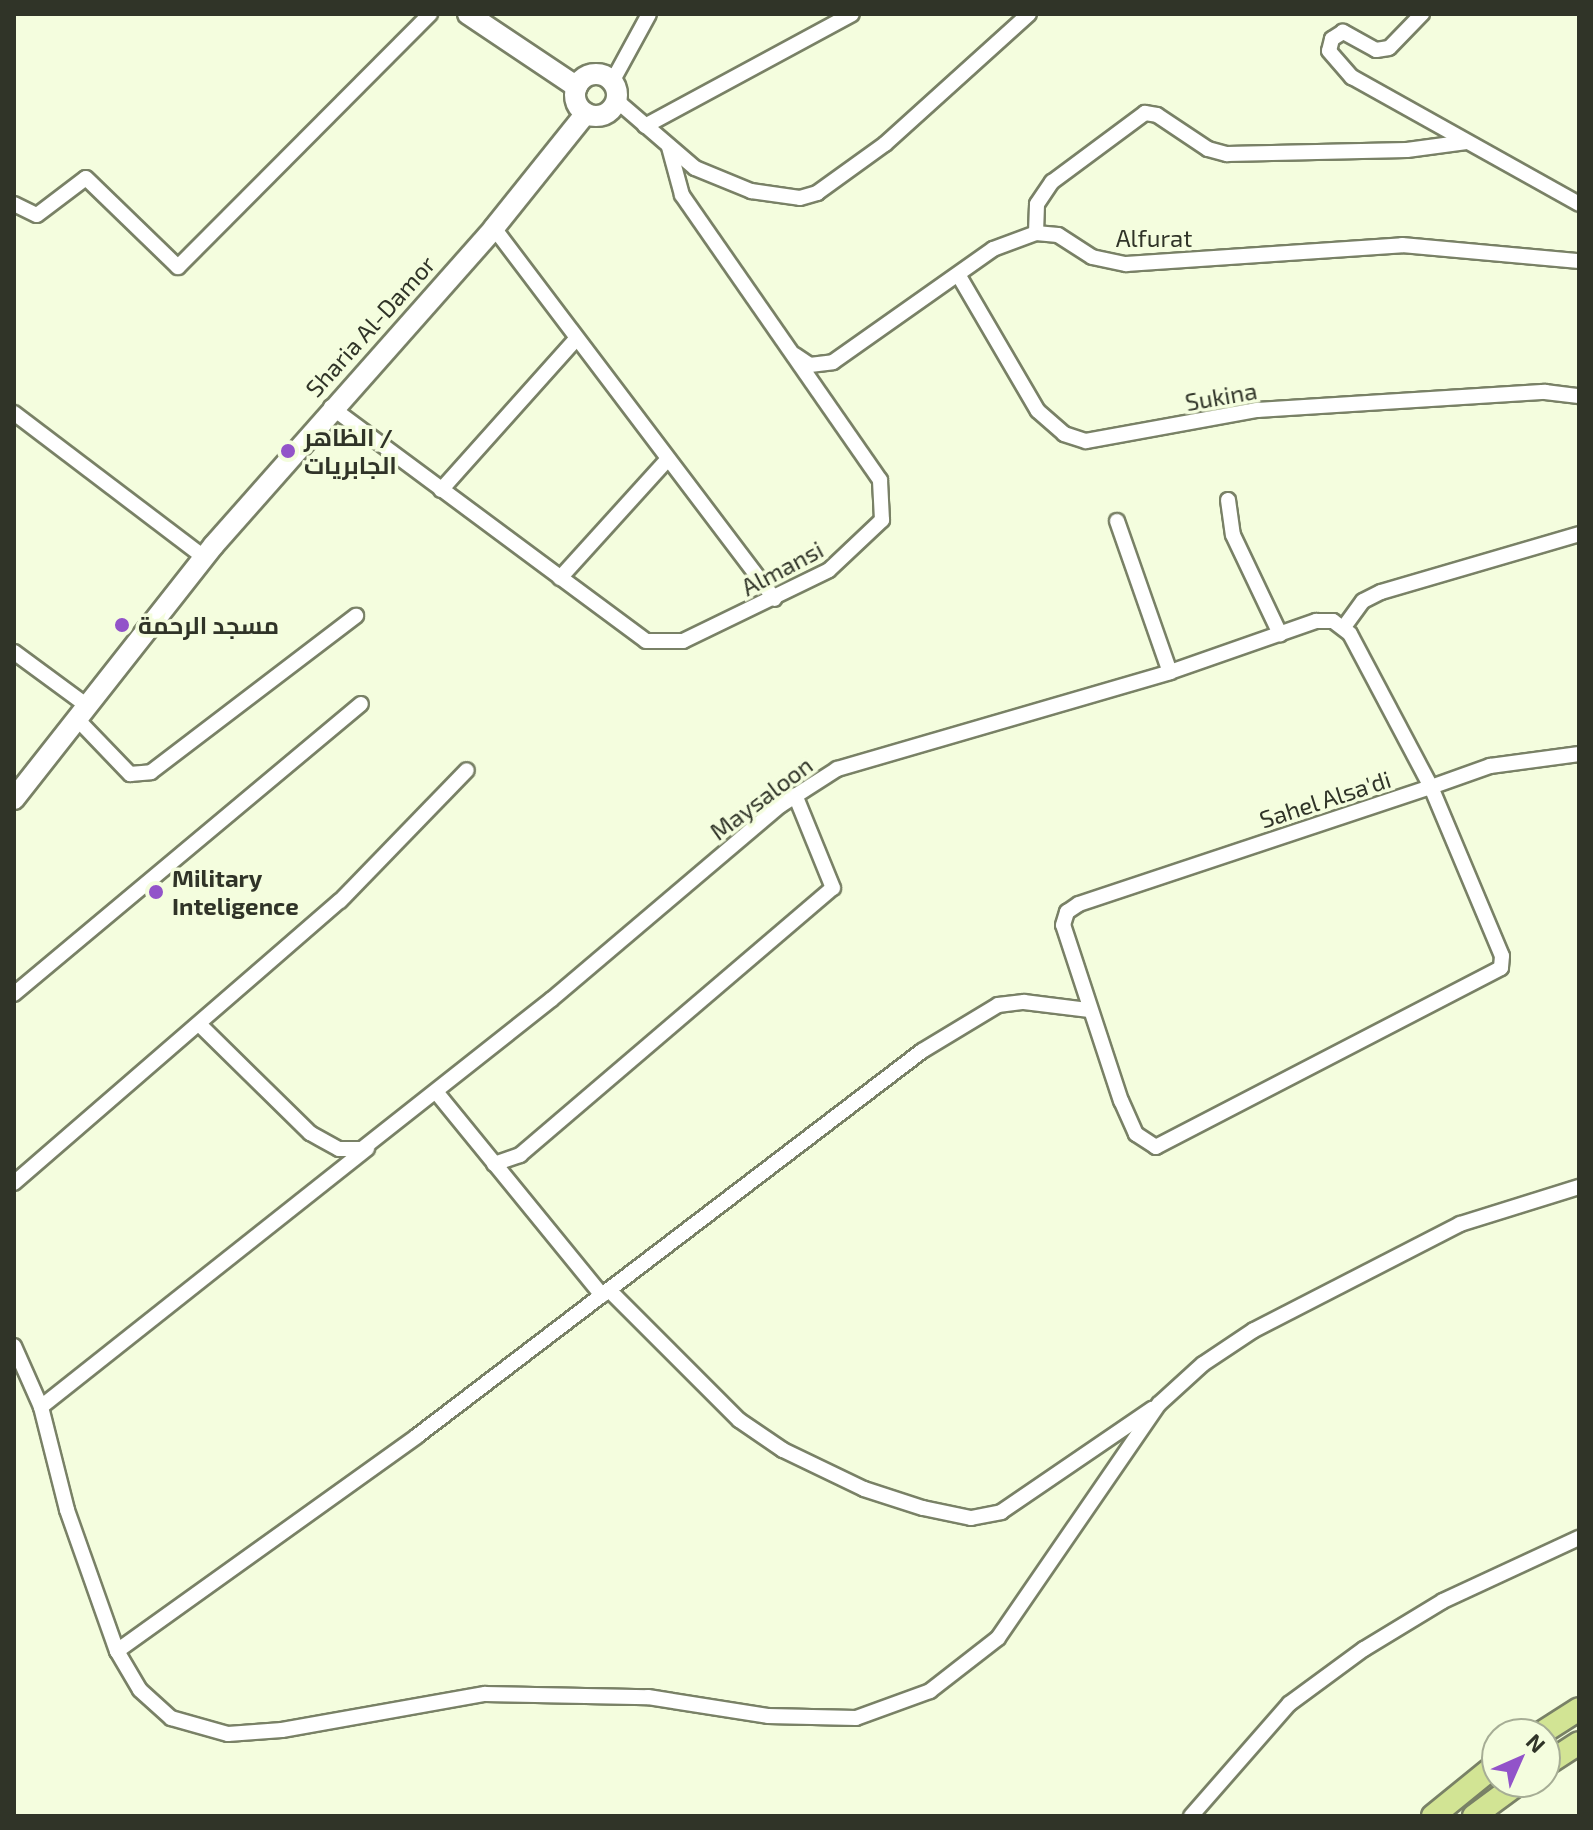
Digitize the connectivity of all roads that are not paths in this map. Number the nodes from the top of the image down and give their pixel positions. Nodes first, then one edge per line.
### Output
1 (430, 14) edge
2 (468, 14) edge
3 (649, 14) edge
4 (852, 14) edge
5 (1029, 14) edge
6 (1422, 14) edge
7 (577, 87) junction
8 (614, 91) junction
9 (586, 113) junction
10 (645, 126) junction
11 (1466, 142) junction
12 (669, 147) junction
13 (14, 204) edge
14 (1579, 204) edge
15 (494, 228) junction
16 (1036, 233) junction
17 (1579, 261) edge
18 (959, 276) junction
19 (574, 341) junction
20 (783, 343) junction
21 (1579, 396) edge
22 (331, 407) junction
23 (14, 413) edge
24 (667, 460) junction
25 (441, 490) junction
26 (1228, 500) dead end
27 (1117, 521) dead end
28 (1579, 534) edge
29 (204, 557) junction
30 (560, 578) junction
31 (775, 599) junction
32 (356, 616) dead end
33 (1344, 627) junction
34 (1280, 634) junction
35 (14, 652) edge
36 (1170, 672) junction
37 (361, 704) dead end
38 (84, 714) junction
39 (1579, 754) edge
40 (467, 770) dead end
41 (1431, 787) junction
42 (795, 795) junction
43 (14, 799) edge
44 (14, 994) edge
45 (1088, 1010) junction
46 (199, 1024) junction
47 (437, 1093) junction
48 (370, 1146) junction
49 (494, 1164) junction
50 (14, 1183) edge
51 (1579, 1187) edge
52 (605, 1292) junction
53 (14, 1346) edge
54 (1159, 1404) junction
55 (41, 1407) junction
56 (1579, 1538) edge
57 (117, 1651) junction
58 (1579, 1709) edge
59 (1561, 1721) edge
60 (1579, 1743) edge
61 (1561, 1755) edge
62 (1481, 1777) edge
63 (1498, 1798) edge
64 (1191, 1816) edge
65 (1433, 1816) edge
66 (1474, 1816) edge

1 - 13 street
2 - 7 street
3 - 8 street
4 - 10 street
5 - 12 street
6 - 11 street
7 - 8 street
7 - 9 street
8 - 9 street
8 - 10 street
9 - 15 street, Sharia Al-Damor
10 - 12 street
11 - 14 street
11 - 16 street
12 - 20 street, Almansi
15 - 19 street
15 - 22 street, Sharia Al-Damor
16 - 17 street, Alfurat
16 - 18 street
18 - 20 street
18 - 21 street, Sukina
19 - 24 street
19 - 25 street
20 - 31 street, Almansi
22 - 25 street, Almansi
22 - 29 street, Sharia Al-Damor
23 - 29 street
24 - 30 street
24 - 31 street
25 - 30 street, Almansi
26 - 34 street
27 - 36 street
28 - 33 street
29 - 38 street, Sharia Al-Damor
30 - 31 street, Almansi
32 - 38 street
33 - 34 street, Maysaloon
33 - 41 street
34 - 36 street, Maysaloon
35 - 38 street
36 - 42 street, Maysaloon
37 - 44 street
38 - 43 street, Sharia Al-Damor
39 - 41 street, Sahel Alsa'di
40 - 46 street
41 - 45 street, Sahel Alsa'di
41 - 45 street
42 - 47 street, Maysaloon
42 - 49 street
45 - 52 street
46 - 48 street
46 - 50 street
47 - 48 street, Maysaloon
47 - 49 street
48 - 55 street, Maysaloon
49 - 52 street
51 - 54 street
52 - 54 street
52 - 57 street
53 - 55 street
54 - 57 street
55 - 57 street
56 - 64 street
58 - 59 main road
60 - 61 main road
62 - 65 main road
63 - 66 main road

